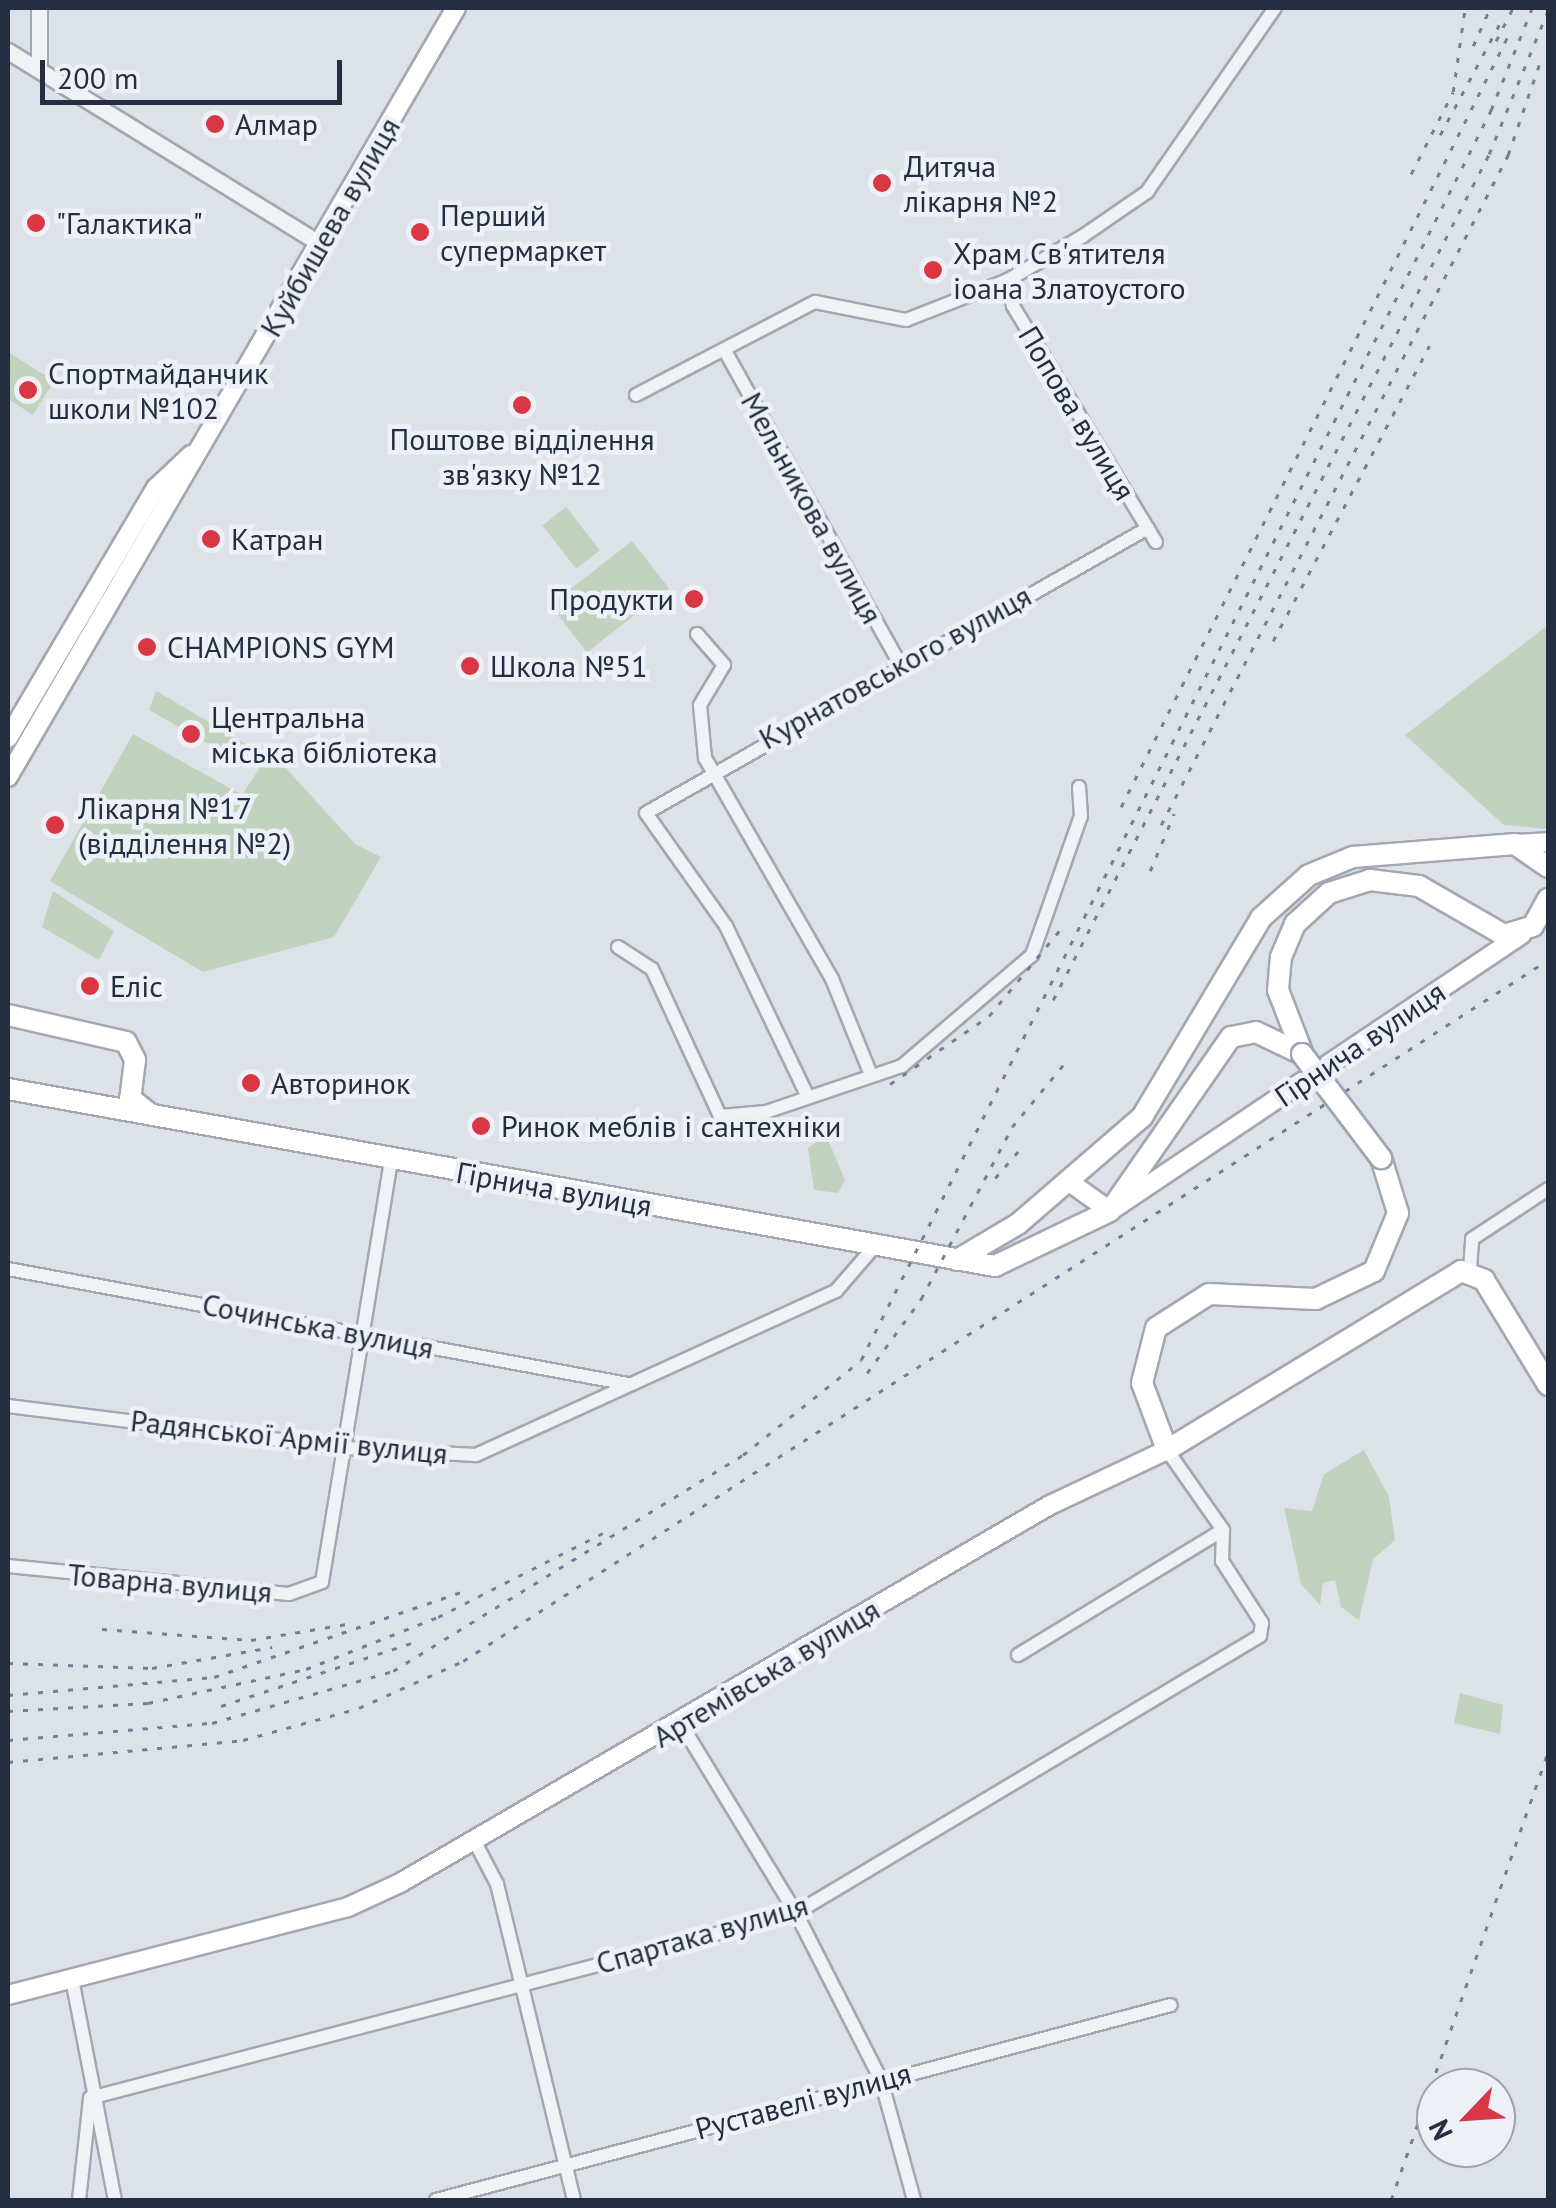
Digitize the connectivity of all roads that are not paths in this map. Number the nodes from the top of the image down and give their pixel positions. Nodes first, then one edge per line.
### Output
1 (39, 8) edge
2 (1274, 8) edge
3 (450, 9) edge
4 (8, 50) edge
5 (39, 69) junction
6 (321, 244) junction
7 (1008, 280) junction
8 (724, 351) junction
9 (636, 396) dead end
10 (164, 493) junction
11 (1148, 528) junction
12 (1156, 542) dead end
13 (697, 634) dead end
14 (900, 664) junction
15 (8, 738) edge
16 (712, 770) junction
17 (8, 777) edge
18 (1079, 787) dead end
19 (1548, 842) edge
20 (1515, 844) junction
21 (1548, 868) edge
22 (1548, 899) edge
23 (1535, 925) edge
24 (618, 947) dead end
25 (8, 1015) edge
26 (1302, 1054) junction
27 (869, 1070) junction
28 (130, 1088) junction
29 (8, 1089) edge
30 (806, 1093) junction
31 (102, 1106) junction
32 (152, 1116) junction
33 (391, 1159) junction
34 (1068, 1181) junction
35 (1548, 1189) edge
36 (1110, 1211) junction
37 (874, 1247) junction
38 (957, 1260) junction
39 (8, 1269) edge
40 (1477, 1275) junction
41 (364, 1335) junction
42 (628, 1384) junction
43 (1548, 1384) edge
44 (8, 1406) edge
45 (346, 1448) junction
46 (1167, 1450) junction
47 (1223, 1530) junction
48 (8, 1566) edge
49 (1018, 1655) dead end
50 (681, 1724) junction
51 (476, 1842) junction
52 (796, 1913) junction
53 (72, 1980) junction
54 (520, 1985) junction
55 (8, 1995) edge
56 (1172, 2004) dead end
57 (881, 2080) junction
58 (90, 2098) junction
59 (565, 2166) junction
60 (79, 2200) edge
61 (115, 2200) edge
62 (436, 2200) edge
63 (574, 2200) edge
64 (914, 2200) edge

1 - 5 street
2 - 7 street
3 - 6 main road, Куйбишева вулиця
4 - 5 street
5 - 6 street
6 - 10 main road, Куйбишева вулиця
7 - 8 street
7 - 11 street, Попова вулиця
8 - 9 street
8 - 14 street, Мельникова вулиця
10 - 15 main road, Куйбишева вулиця
10 - 17 main road, Куйбишева вулиця
11 - 12 street, Попова вулиця
11 - 14 street, Курнатовського вулиця
13 - 16 street
14 - 16 street, Курнатовського вулиця
16 - 27 street
16 - 30 street, Курнатовського вулиця
18 - 27 street
19 - 20 main road
20 - 21 main road
20 - 34 main road
22 - 23 main road
23 - 26 main road
23 - 36 main road, Гірнича вулиця
24 - 30 street
25 - 28 main road
26 - 36 main road
26 - 46 main road, bridge
27 - 30 street
28 - 31 main road
28 - 32 main road
29 - 31 main road, Гірнича вулиця
31 - 32 main road, Гірнича вулиця
32 - 33 main road, Гірнича вулиця
33 - 37 main road, Гірнича вулиця
33 - 41 street, Товарна вулиця
34 - 36 main road
34 - 38 main road
35 - 40 street
36 - 38 main road, Гірнича вулиця
37 - 38 main road, Гірнича вулиця
37 - 42 street, Радянської Армії вулиця
39 - 41 street, Сочинська вулиця
40 - 43 main road
40 - 46 main road, Артемівська вулиця
41 - 42 street, Сочинська вулиця
41 - 45 street, Товарна вулиця
42 - 45 street, Радянської Армії вулиця
44 - 45 street, Радянської Армії вулиця
45 - 48 street, Товарна вулиця
46 - 47 street, Спартака вулиця
46 - 50 main road, Артемівська вулиця
47 - 49 street
47 - 52 street, Спартака вулиця
50 - 51 main road, Артемівська вулиця
50 - 52 street
51 - 53 main road, Артемівська вулиця
51 - 54 street
52 - 54 street, Спартака вулиця
52 - 57 street
53 - 55 main road, Артемівська вулиця
53 - 58 street
54 - 58 street, Спартака вулиця
54 - 59 street
56 - 57 street, Руставелі вулиця
57 - 59 street, Руставелі вулиця
57 - 64 street
58 - 60 street
58 - 61 street
59 - 62 street, Руставелі вулиця
59 - 63 street

